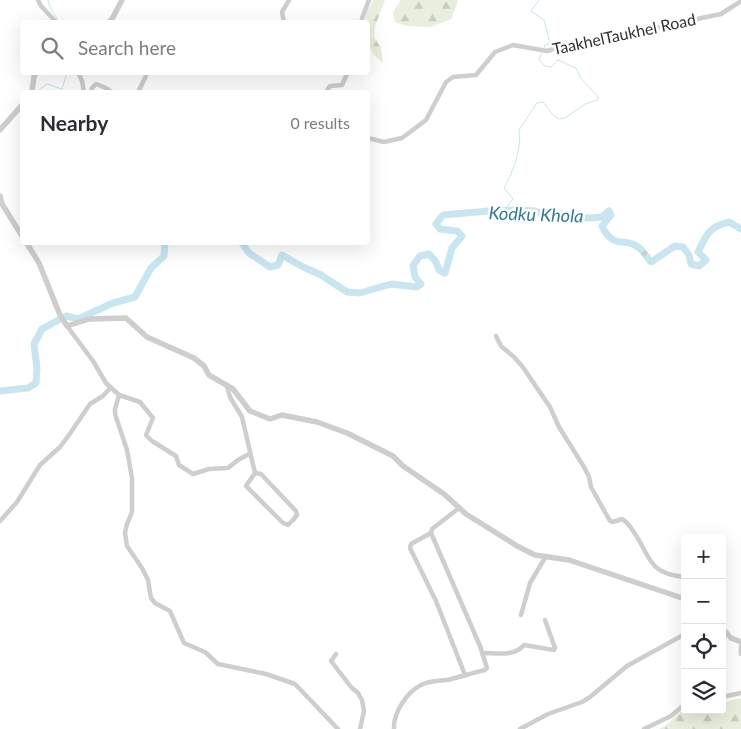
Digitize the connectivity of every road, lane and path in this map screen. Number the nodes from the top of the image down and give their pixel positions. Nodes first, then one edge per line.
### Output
1 (38, 0) edge
2 (122, 0) edge
3 (289, 0) edge
4 (369, 0) edge
5 (741, 1) edge
6 (54, 20) edge
7 (111, 20) edge
8 (284, 20) edge
9 (362, 20) edge
10 (35, 75) edge
11 (80, 75) edge
12 (146, 75) edge
13 (347, 75) edge
14 (32, 90) edge
15 (84, 90) edge
16 (92, 90) edge
17 (109, 90) edge
18 (139, 90) edge
19 (327, 90) edge
20 (20, 107) edge
21 (0, 130) edge
22 (370, 138) edge
23 (0, 196) edge
24 (20, 233) edge
25 (28, 245) edge
26 (66, 324) junction
27 (496, 336) dead end
28 (227, 386) junction
29 (110, 388) junction
30 (119, 395) junction
31 (249, 454) junction
32 (255, 473) junction
33 (459, 508) junction
34 (0, 521) edge
35 (430, 533) junction
36 (546, 556) junction
37 (681, 576) edge
38 (681, 597) edge
39 (520, 615) dead end
40 (545, 620) dead end
41 (726, 632) edge
42 (681, 636) edge
43 (741, 642) edge
44 (741, 646) edge
45 (482, 653) junction
46 (336, 654) dead end
47 (741, 654) edge
48 (465, 675) junction
49 (741, 693) edge
50 (726, 696) edge
51 (681, 707) edge
52 (338, 729) edge
53 (360, 729) edge
54 (394, 729) edge
55 (520, 729) edge
56 (644, 729) edge

1 - 6 street
2 - 7 street
3 - 8 street
4 - 9 street
5 - 22 street, TaakhelTaukhel Road
10 - 14 street
11 - 15 street
12 - 18 street
13 - 19 street
16 - 17 street
20 - 21 street
23 - 24 street
25 - 26 street
26 - 28 street
26 - 29 street
27 - 37 street
28 - 31 street
28 - 33 street
29 - 30 street
29 - 34 street
30 - 31 street
30 - 52 street
31 - 32 street
32 - 32 street
33 - 35 street
33 - 36 street
35 - 45 street
35 - 48 street
36 - 38 street
36 - 39 street
40 - 45 street
41 - 43 street
42 - 55 street
44 - 47 street
45 - 48 street
46 - 53 street
48 - 54 street
49 - 50 street
51 - 56 street

